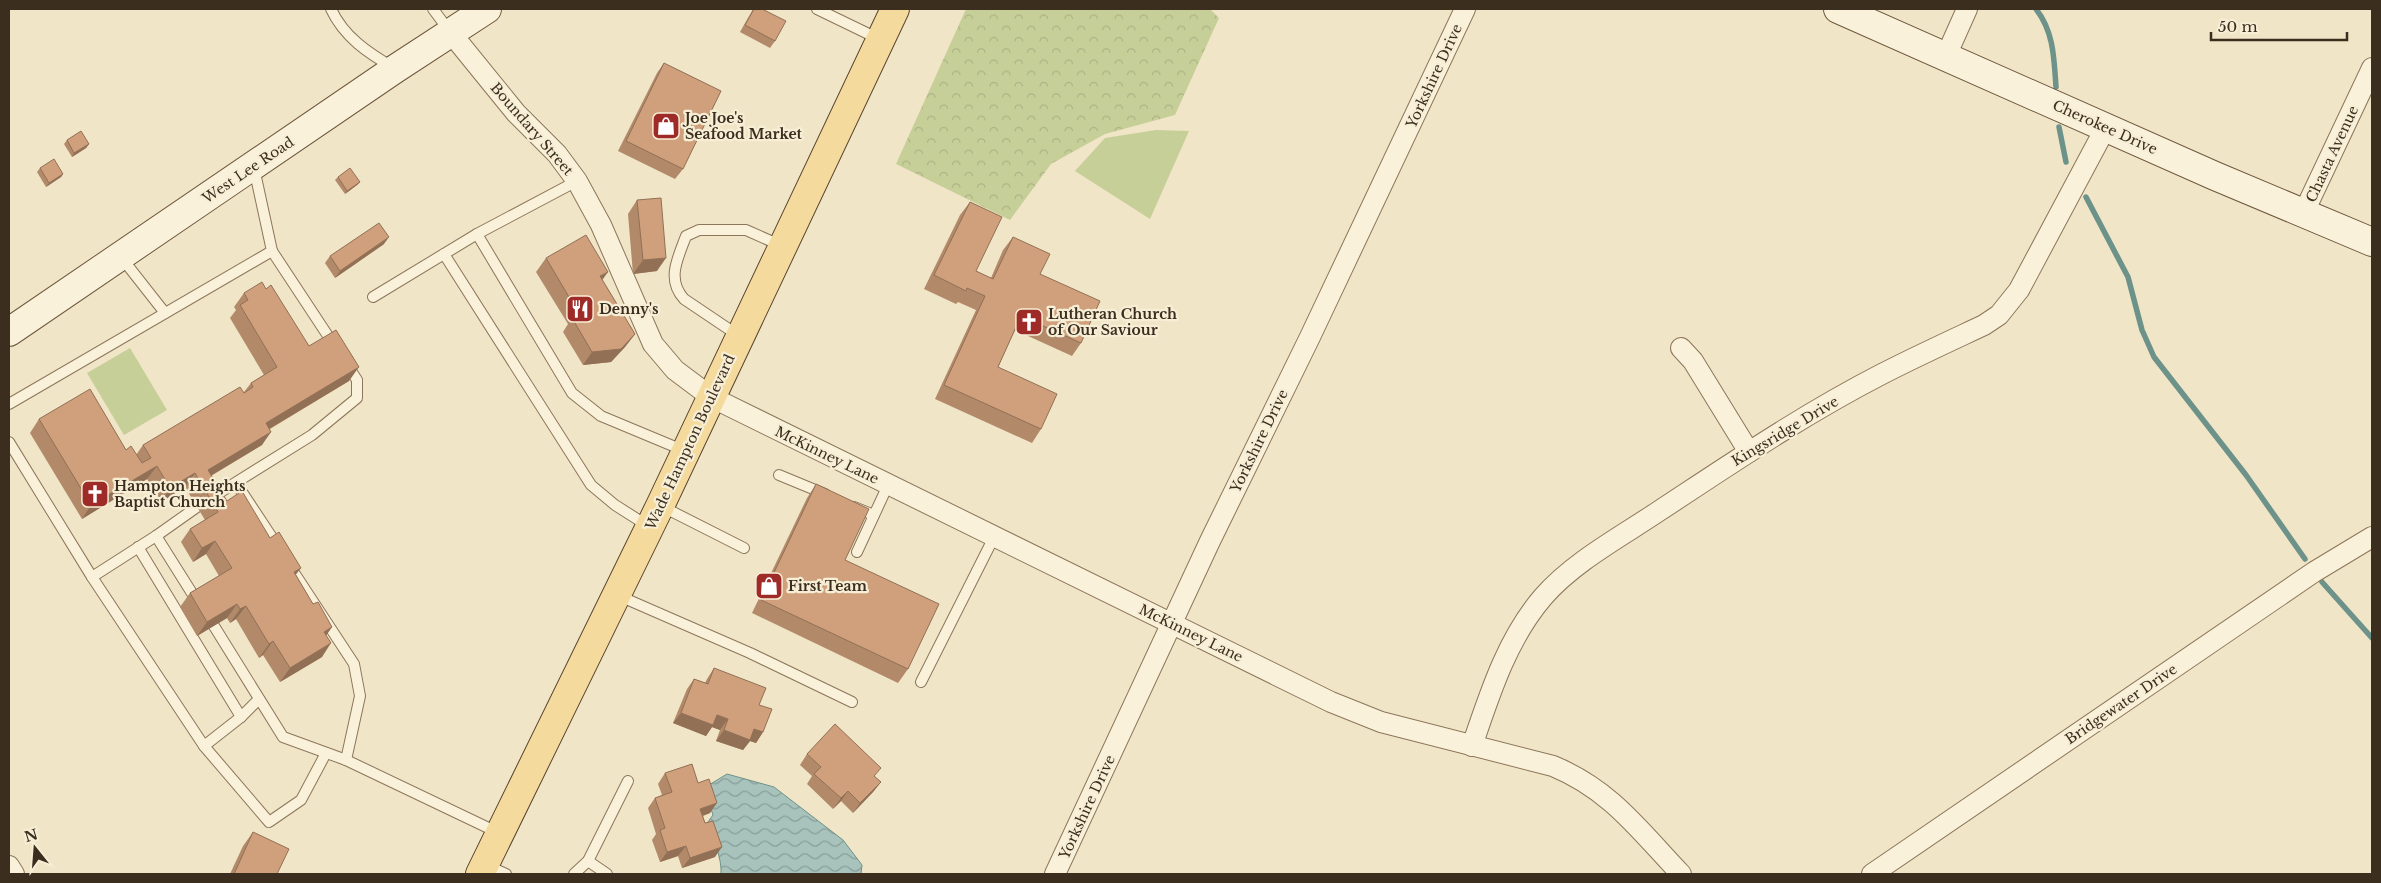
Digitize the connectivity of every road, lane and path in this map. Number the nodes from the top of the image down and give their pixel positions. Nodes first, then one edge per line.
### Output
1 (331, 9) edge
2 (433, 9) edge
3 (487, 9) edge
4 (817, 9) edge
5 (895, 9) edge
6 (1465, 9) edge
7 (1838, 9) edge
8 (1966, 9) edge
9 (451, 34) junction
10 (881, 39) junction
11 (1946, 56) junction
12 (2372, 68) edge
13 (395, 69) junction
14 (2106, 127) junction
15 (254, 167) junction
16 (577, 181) junction
17 (2304, 212) junction
18 (477, 234) junction
19 (2372, 242) edge
20 (783, 246) junction
21 (272, 251) junction
22 (444, 254) junction
23 (121, 256) junction
24 (373, 297) dead end
25 (165, 313) junction
26 (9, 332) edge
27 (740, 337) junction
28 (1680, 348) dead end
29 (702, 391) junction
30 (9, 404) edge
31 (9, 442) edge
32 (686, 451) junction
33 (1749, 452) junction
34 (779, 475) dead end
35 (236, 484) junction
36 (888, 486) junction
37 (831, 497) edge
38 (208, 500) edge
39 (848, 504) edge
40 (197, 507) dead end
41 (874, 515) junction
42 (655, 516) junction
43 (156, 536) junction
44 (994, 537) junction
45 (2372, 537) edge
46 (138, 546) junction
47 (744, 548) dead end
48 (857, 552) edge
49 (92, 577) junction
50 (616, 594) junction
51 (195, 598) edge
52 (1172, 623) junction
53 (214, 626) edge
54 (921, 682) dead end
55 (259, 699) junction
56 (852, 702) dead end
57 (241, 717) junction
58 (204, 746) junction
59 (1472, 746) junction
60 (326, 753) junction
61 (346, 760) junction
62 (628, 781) dead end
63 (500, 834) junction
64 (588, 861) junction
65 (9, 866) edge
66 (490, 871) edge
67 (14, 874) edge
68 (574, 874) edge
69 (607, 874) edge
70 (1055, 874) edge
71 (1681, 874) edge
72 (1872, 874) edge

1 - 13 lane
2 - 9 lane
3 - 9 street, West Lee Road
4 - 10 lane
5 - 10 main road, Wade Hampton Boulevard
6 - 52 street, Yorkshire Drive
7 - 11 street, Cherokee Drive
8 - 11 street
9 - 13 street, West Lee Road
9 - 16 street, Boundary Street
10 - 20 main road, Wade Hampton Boulevard
11 - 14 street, Cherokee Drive
12 - 17 street, Chasta Avenue
13 - 15 street, West Lee Road
14 - 17 street, Cherokee Drive
14 - 33 street, Kingsridge Drive
15 - 21 lane
15 - 23 street, West Lee Road
16 - 18 lane
16 - 29 street, Boundary Street
17 - 19 street, Cherokee Drive
18 - 22 lane
18 - 32 lane
20 - 27 main road, Wade Hampton Boulevard
20 - 27 lane
21 - 25 lane
21 - 35 lane
22 - 24 lane
22 - 42 lane
23 - 25 lane
23 - 26 street, West Lee Road
25 - 30 lane
27 - 29 main road, Wade Hampton Boulevard
28 - 33 street
29 - 32 main road, Wade Hampton Boulevard
29 - 36 street, McKinney Lane
31 - 49 lane
32 - 42 main road, Wade Hampton Boulevard
33 - 59 street, Kingsridge Drive
34 - 37 lane
35 - 38 lane
35 - 61 lane
36 - 41 lane
36 - 44 street, McKinney Lane
39 - 41 lane
40 - 43 lane
41 - 48 lane
42 - 47 lane
42 - 50 main road, Wade Hampton Boulevard
43 - 46 lane
43 - 51 lane
44 - 52 street, McKinney Lane
44 - 54 lane
45 - 72 street, Bridgewater Drive
46 - 49 lane
46 - 57 lane
49 - 58 lane
50 - 56 lane
50 - 63 main road, Wade Hampton Boulevard
52 - 59 street, McKinney Lane
52 - 70 street, Yorkshire Drive
53 - 55 lane
55 - 57 lane
55 - 60 lane
57 - 58 lane
58 - 60 lane
59 - 71 street, McKinney Lane
60 - 61 lane
61 - 63 lane
62 - 64 lane
63 - 66 main road, Wade Hampton Boulevard
64 - 68 lane
64 - 69 lane
65 - 67 street

